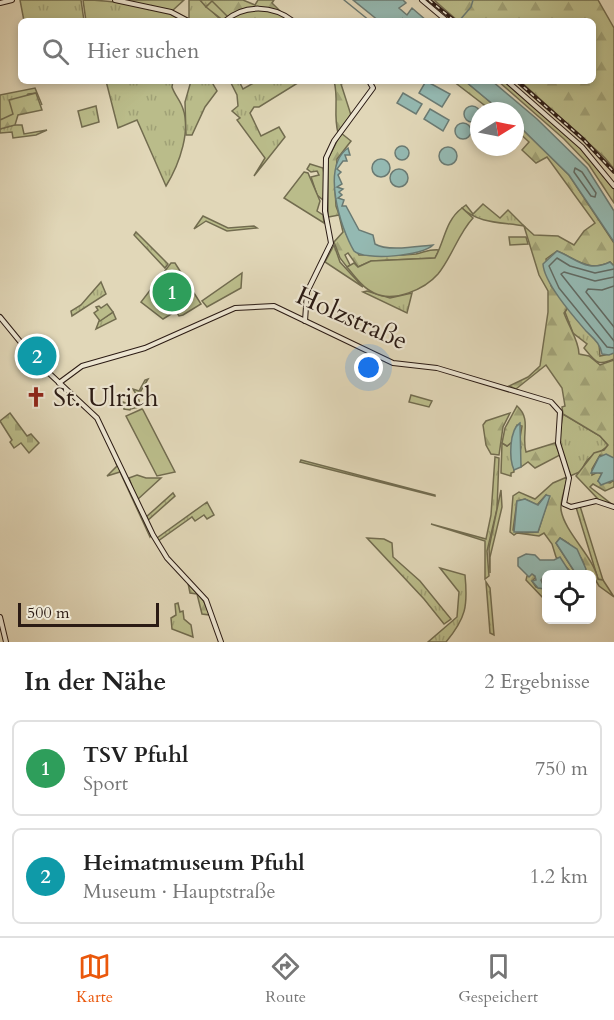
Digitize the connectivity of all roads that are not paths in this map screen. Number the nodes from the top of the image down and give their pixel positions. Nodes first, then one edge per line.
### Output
1 (12, 0) edge
2 (115, 0) edge
3 (422, 0) edge
4 (0, 3) edge
5 (182, 18) edge
6 (229, 18) edge
7 (288, 18) edge
8 (443, 18) edge
9 (372, 84) edge
10 (510, 84) edge
11 (614, 186) edge
12 (0, 317) edge
13 (305, 321) junction
14 (59, 383) junction
15 (614, 507) edge
16 (0, 617) edge
17 (6, 642) edge
18 (221, 642) edge

1 - 4 street
2 - 5 street
3 - 8 street
6 - 7 street
9 - 13 street
10 - 11 street
12 - 14 street
13 - 14 street, Holzstraße
13 - 15 street, Holzstraße
14 - 18 street
16 - 17 street

